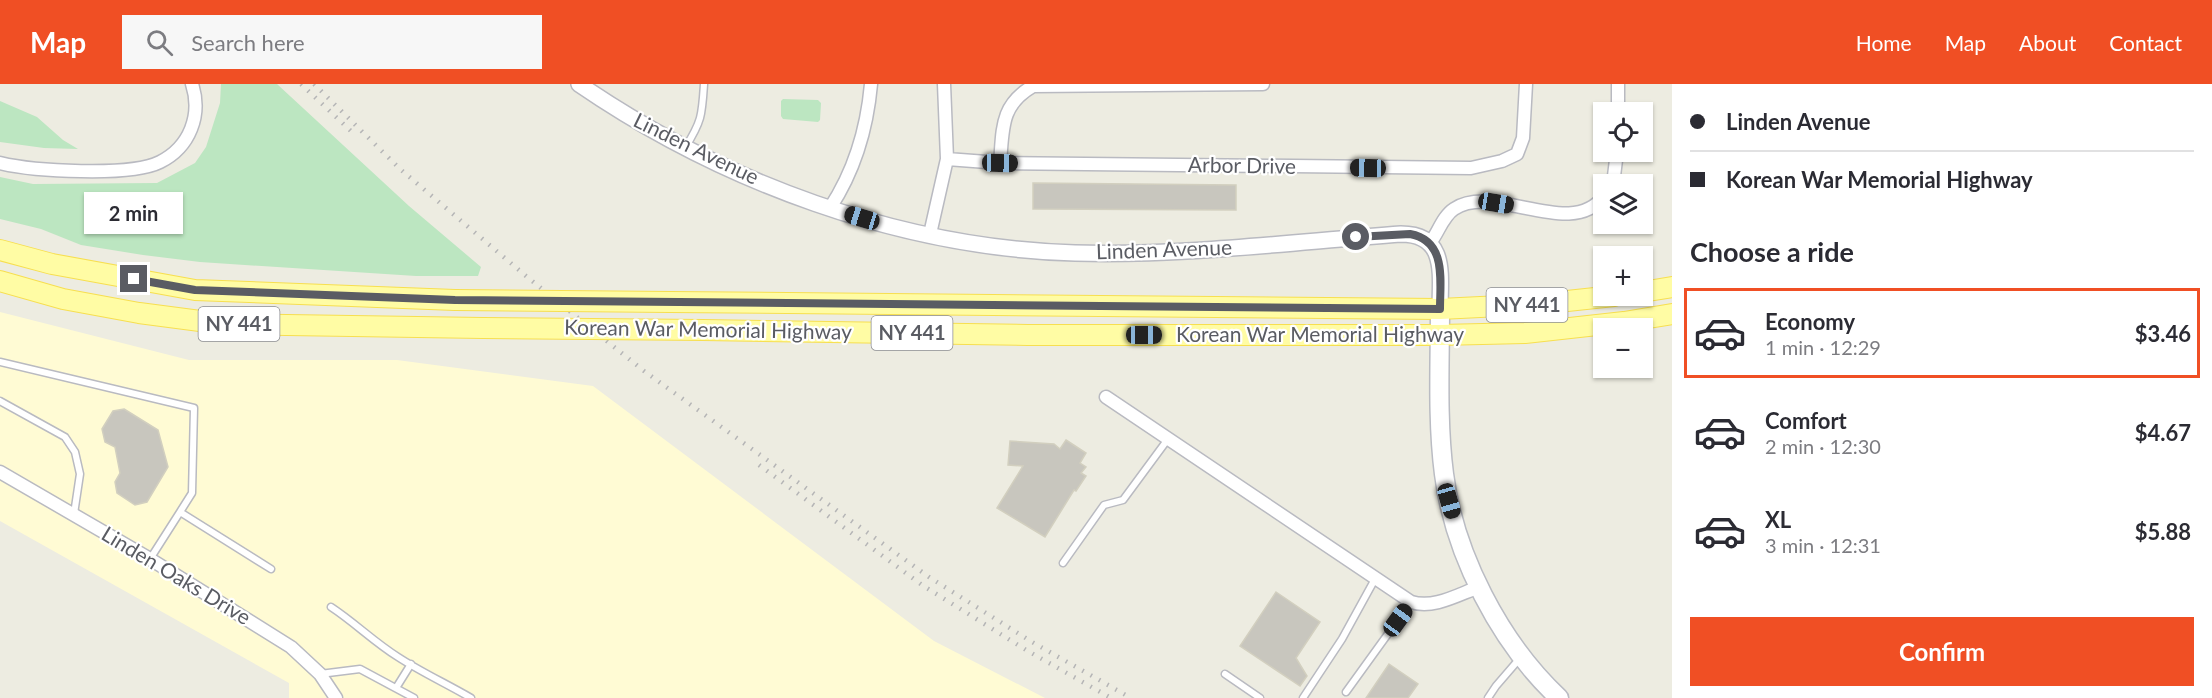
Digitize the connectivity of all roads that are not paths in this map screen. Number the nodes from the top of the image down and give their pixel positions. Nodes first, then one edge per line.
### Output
1 (192, 84) edge
2 (579, 84) edge
3 (704, 84) edge
4 (871, 84) edge
5 (944, 84) edge
6 (1263, 84) edge
7 (1526, 84) edge
8 (1618, 84) edge
9 (1618, 102) edge
10 (685, 148) junction
11 (947, 159) junction
12 (0, 163) edge
13 (1000, 163) junction
14 (1593, 207) edge
15 (830, 208) junction
16 (930, 234) junction
17 (1430, 243) junction
18 (0, 250) edge
19 (0, 281) edge
20 (1672, 286) edge
21 (1653, 290) edge
22 (1593, 298) edge
23 (1440, 309) junction
24 (1672, 314) edge
25 (1440, 335) junction
26 (0, 362) edge
27 (1106, 397) dead end
28 (0, 401) edge
29 (1168, 439) junction
30 (0, 472) edge
31 (180, 512) junction
32 (74, 515) junction
33 (150, 559) junction
34 (1063, 563) dead end
35 (271, 569) dead end
36 (1375, 579) junction
37 (1479, 586) junction
38 (1411, 602) junction
39 (331, 607) dead end
40 (1522, 657) junction
41 (411, 664) junction
42 (320, 674) junction
43 (1225, 674) dead end
44 (396, 688) junction
45 (1346, 692) dead end
46 (336, 698) edge
47 (414, 698) edge
48 (471, 698) edge
49 (1260, 698) edge
50 (1303, 698) edge
51 (1488, 698) edge
52 (1559, 698) edge

1 - 12 street
2 - 10 street, Linden Avenue
3 - 10 lane
4 - 15 street
5 - 11 street
6 - 13 street
7 - 13 street, Arbor Drive
8 - 9 street
10 - 15 street, Linden Avenue
11 - 13 street, Arbor Drive
11 - 16 street
14 - 17 street
15 - 16 street, Linden Avenue
16 - 17 street, Linden Avenue
17 - 23 street
18 - 23 main road, Korean War Memorial Highway / NY 441, bridge
19 - 25 main road, Korean War Memorial Highway / NY 441, bridge
20 - 21 main road
22 - 23 main road, Korean War Memorial Highway / NY 441
23 - 25 main road
24 - 25 main road, Korean War Memorial Highway / NY 441
25 - 37 main road
26 - 31 lane
27 - 29 street
28 - 32 lane
29 - 34 lane
29 - 36 street
30 - 32 street, Linden Oaks Drive
31 - 33 lane
31 - 35 lane
32 - 33 street, Linden Oaks Drive
33 - 42 street, Linden Oaks Drive
36 - 38 street
36 - 50 lane
37 - 38 street
37 - 40 main road
38 - 45 lane
39 - 41 lane
40 - 51 lane
40 - 52 main road
41 - 44 lane
41 - 48 lane
42 - 44 lane
42 - 46 street, Linden Oaks Drive
43 - 49 lane
44 - 47 lane

